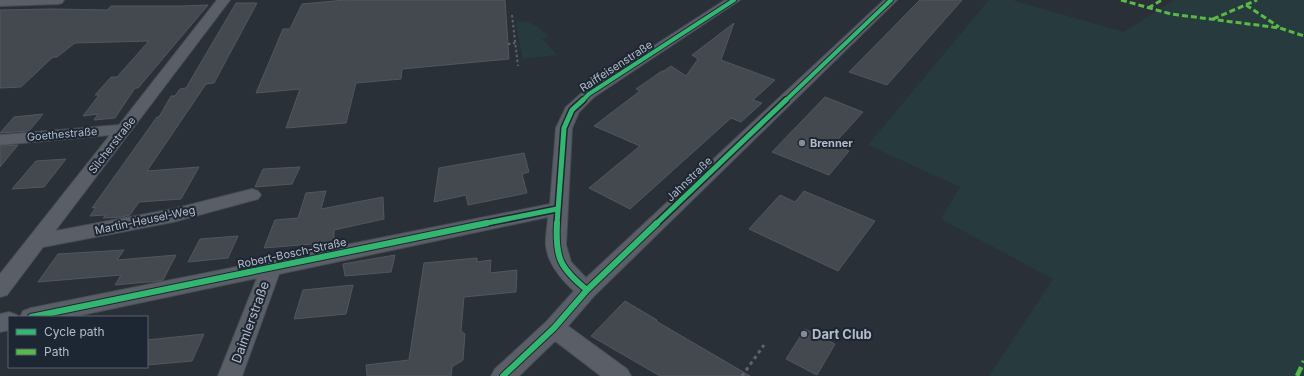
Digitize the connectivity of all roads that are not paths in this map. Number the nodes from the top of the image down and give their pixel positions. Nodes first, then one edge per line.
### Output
1 (58, 0) edge
2 (224, 0) edge
3 (734, 0) edge
4 (891, 0) edge
5 (0, 2) edge
6 (125, 129) junction
7 (0, 140) edge
8 (252, 195) dead end
9 (557, 209) junction
10 (38, 241) junction
11 (270, 268) junction
12 (0, 289) edge
13 (588, 290) junction
14 (36, 316) edge
15 (554, 328) junction
16 (230, 376) edge
17 (503, 376) edge
18 (619, 376) edge

1 - 5 street
2 - 6 street, Silcherstraße
3 - 9 street, Raiffeisenstraße
4 - 13 street, Jahnstraße
6 - 7 street, Goethestraße
6 - 10 street, Silcherstraße
8 - 10 street, Martin-Heusel-Weg
9 - 11 street, Robert-Bosch-Straße
9 - 13 street, Raiffeisenstraße
10 - 12 street, Silcherstraße
11 - 14 street, Robert-Bosch-Straße
11 - 16 street, Daimlerstraße
13 - 15 street, Jahnstraße
15 - 17 street, Jahnstraße
15 - 18 street

